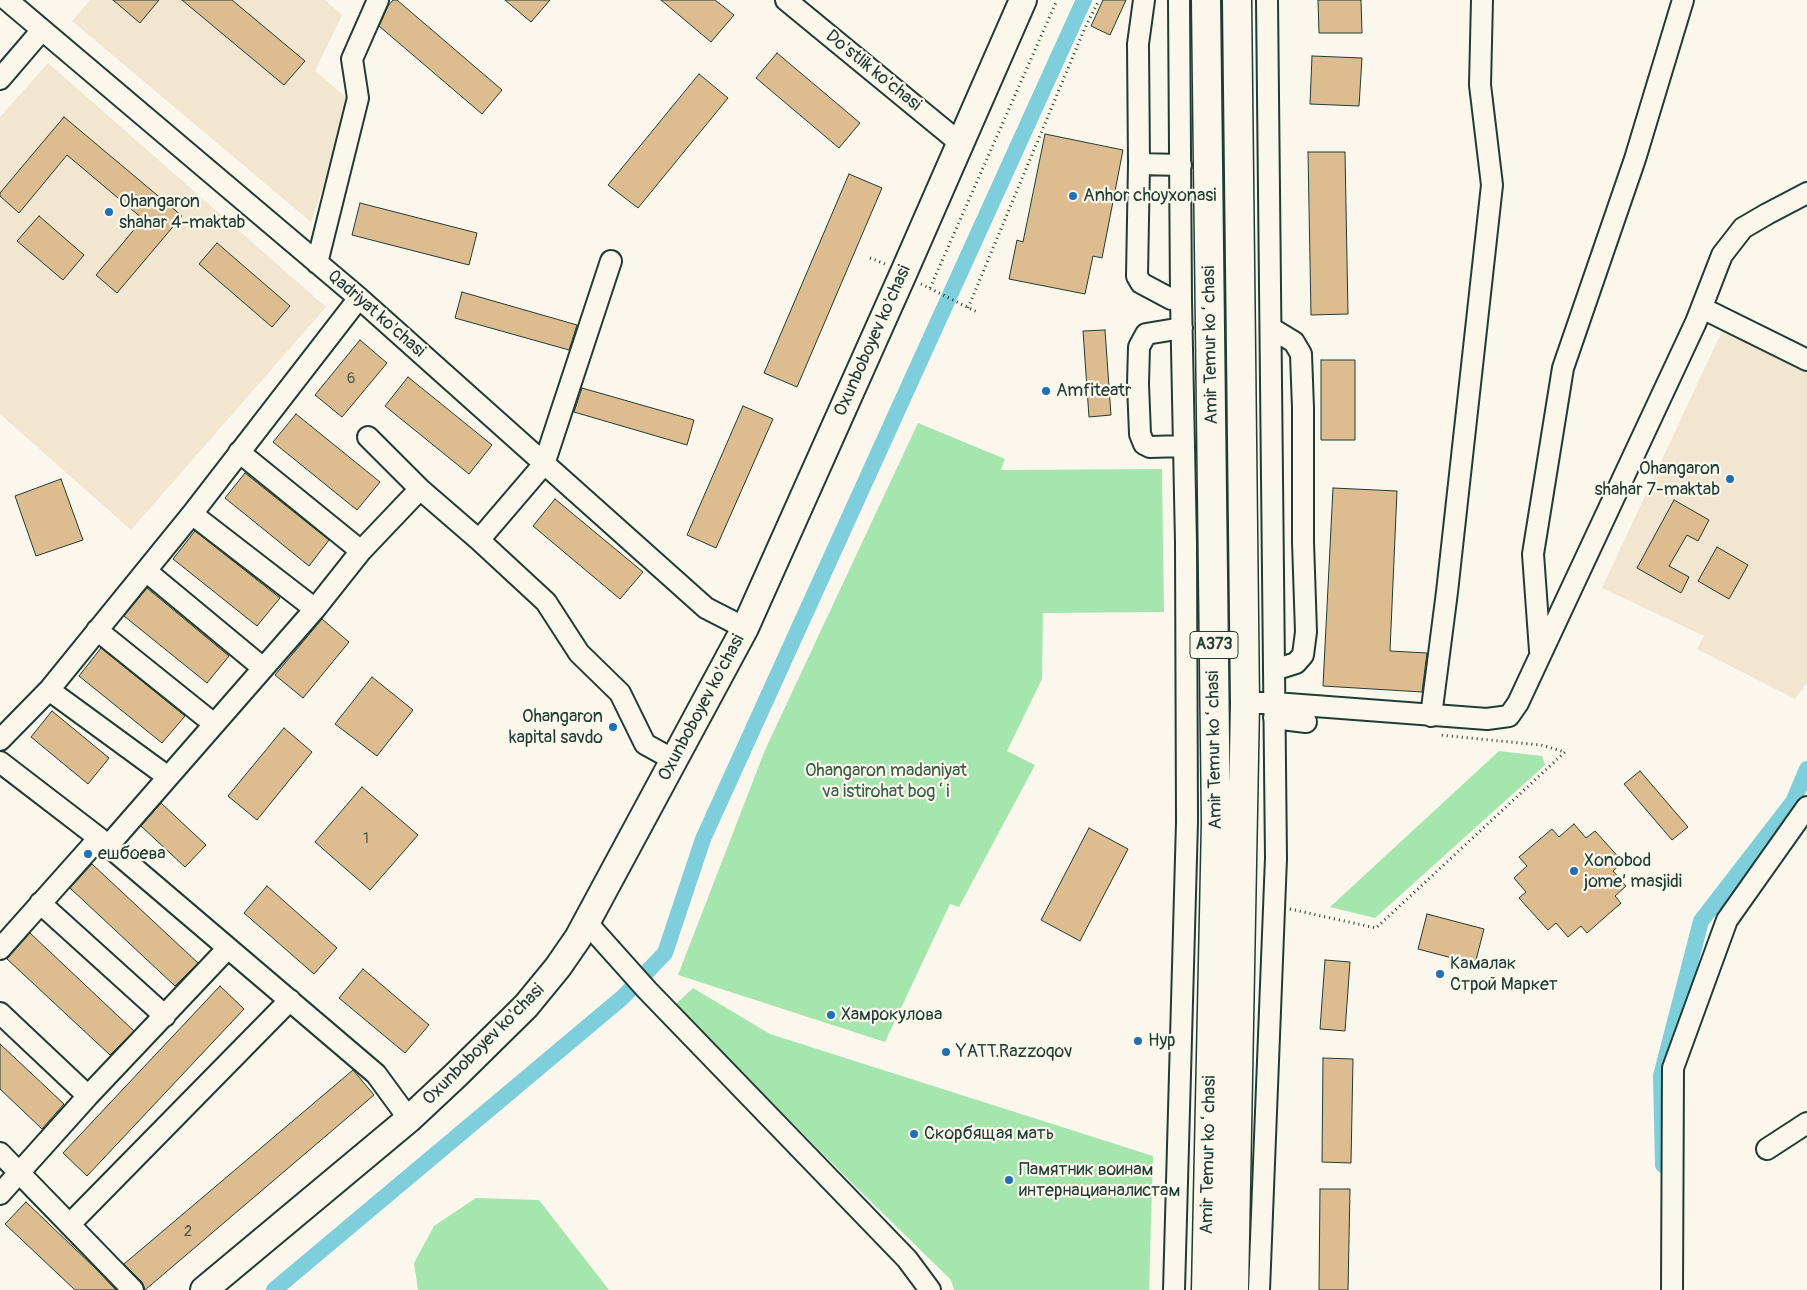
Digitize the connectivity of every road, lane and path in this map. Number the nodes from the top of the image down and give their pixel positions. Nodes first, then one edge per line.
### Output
1 (7, 0) edge
2 (378, 0) edge
3 (786, 0) edge
4 (1022, 0) edge
5 (1057, 0) edge
6 (1098, 0) edge
7 (1144, 0) edge
8 (1179, 0) edge
9 (1206, 0) edge
10 (1237, 0) edge
11 (1267, 0) edge
12 (1482, 0) edge
13 (1683, 0) edge
14 (42, 30) junction
15 (0, 79) edge
16 (960, 143) junction
17 (1139, 164) junction
18 (1180, 165) junction
19 (1807, 193) edge
20 (611, 261) dead end
21 (317, 263) junction
22 (918, 282) dead end
23 (930, 288) junction
24 (359, 298) junction
25 (1181, 298) junction
26 (1242, 301) junction
27 (966, 307) junction
28 (1702, 308) junction
29 (979, 313) dead end
30 (1182, 328) junction
31 (1271, 334) junction
32 (1807, 360) edge
33 (368, 436) dead end
34 (1184, 446) junction
35 (240, 452) junction
36 (544, 464) junction
37 (420, 489) junction
38 (192, 514) junction
39 (479, 540) junction
40 (361, 552) junction
41 (146, 571) junction
42 (314, 609) junction
43 (745, 628) junction
44 (97, 630) junction
45 (1540, 655) junction
46 (263, 668) junction
47 (1274, 670) junction
48 (49, 690) junction
49 (1246, 703) junction
50 (1274, 711) junction
51 (1306, 722) dead end
52 (214, 724) junction
53 (1432, 725) junction
54 (0, 740) edge
55 (674, 760) junction
56 (0, 762) edge
57 (168, 777) junction
58 (1807, 807) edge
59 (103, 842) junction
60 (40, 903) junction
61 (1274, 906) junction
62 (587, 923) junction
63 (0, 948) edge
64 (228, 948) junction
65 (290, 1000) junction
66 (0, 1013) edge
67 (165, 1016) junction
68 (88, 1096) junction
69 (409, 1119) junction
70 (1807, 1123) edge
71 (1768, 1149) dead end
72 (0, 1153) edge
73 (19, 1172) junction
74 (0, 1194) edge
75 (70, 1224) junction
76 (133, 1290) edge
77 (204, 1290) edge
78 (930, 1290) edge
79 (1174, 1290) edge
80 (1206, 1290) edge
81 (1234, 1290) edge
82 (1259, 1290) edge
83 (1672, 1290) edge

1 - 14 street, Qadriyat ko'chasi
2 - 21 street
3 - 16 street, Do'stlik ko'chasi
4 - 16 main road, Oxunboboyev ko'chasi
5 - 23 path
6 - 27 path
7 - 17 street
8 - 18 street
9 - 80 highway, Amir Temur koʻchasi / A373
10 - 26 highway, Amir Temur koʻchasi / A373
11 - 31 street
12 - 53 street
13 - 45 street
14 - 15 street
14 - 21 street, Qadriyat ko'chasi
16 - 43 main road, Oxunboboyev ko'chasi
17 - 18 street
17 - 25 street
18 - 25 street
19 - 28 street
20 - 36 street
21 - 24 street, Qadriyat ko'chasi
22 - 23 path
23 - 27 path
24 - 35 street
24 - 36 street, Qadriyat ko'chasi
25 - 30 street
26 - 31 street
26 - 49 highway, Amir Temur koʻchasi / A373
27 - 29 path
28 - 32 street
28 - 45 street
30 - 34 street
30 - 34 street
31 - 47 street
31 - 47 street
33 - 37 street
34 - 79 street
35 - 38 street
35 - 40 street
36 - 39 street
36 - 43 street, Qadriyat ko'chasi
37 - 39 street
37 - 40 street
38 - 41 street
38 - 42 street
39 - 55 street
40 - 42 street
41 - 44 street
41 - 46 street
42 - 46 street
43 - 55 main road, Oxunboboyev ko'chasi
44 - 48 street
44 - 52 street
45 - 53 street
46 - 52 street
47 - 50 street
48 - 54 street
48 - 57 street
49 - 50 street
49 - 81 highway, Amir Temur koʻchasi / A373
50 - 51 street
50 - 53 street
50 - 61 street
52 - 57 street
53 - 61 path
55 - 62 main road, Oxunboboyev ko'chasi
56 - 59 street
57 - 59 street
58 - 83 street
59 - 60 street
59 - 64 street
60 - 63 street
60 - 67 street
61 - 82 street
62 - 69 main road, Oxunboboyev ko'chasi
62 - 78 street
64 - 65 street
64 - 67 street
65 - 69 street
65 - 75 street
66 - 68 street
67 - 68 street
68 - 73 street
69 - 77 main road, Oxunboboyev ko'chasi
70 - 71 street
72 - 73 street
73 - 74 street
73 - 75 street
75 - 76 street

